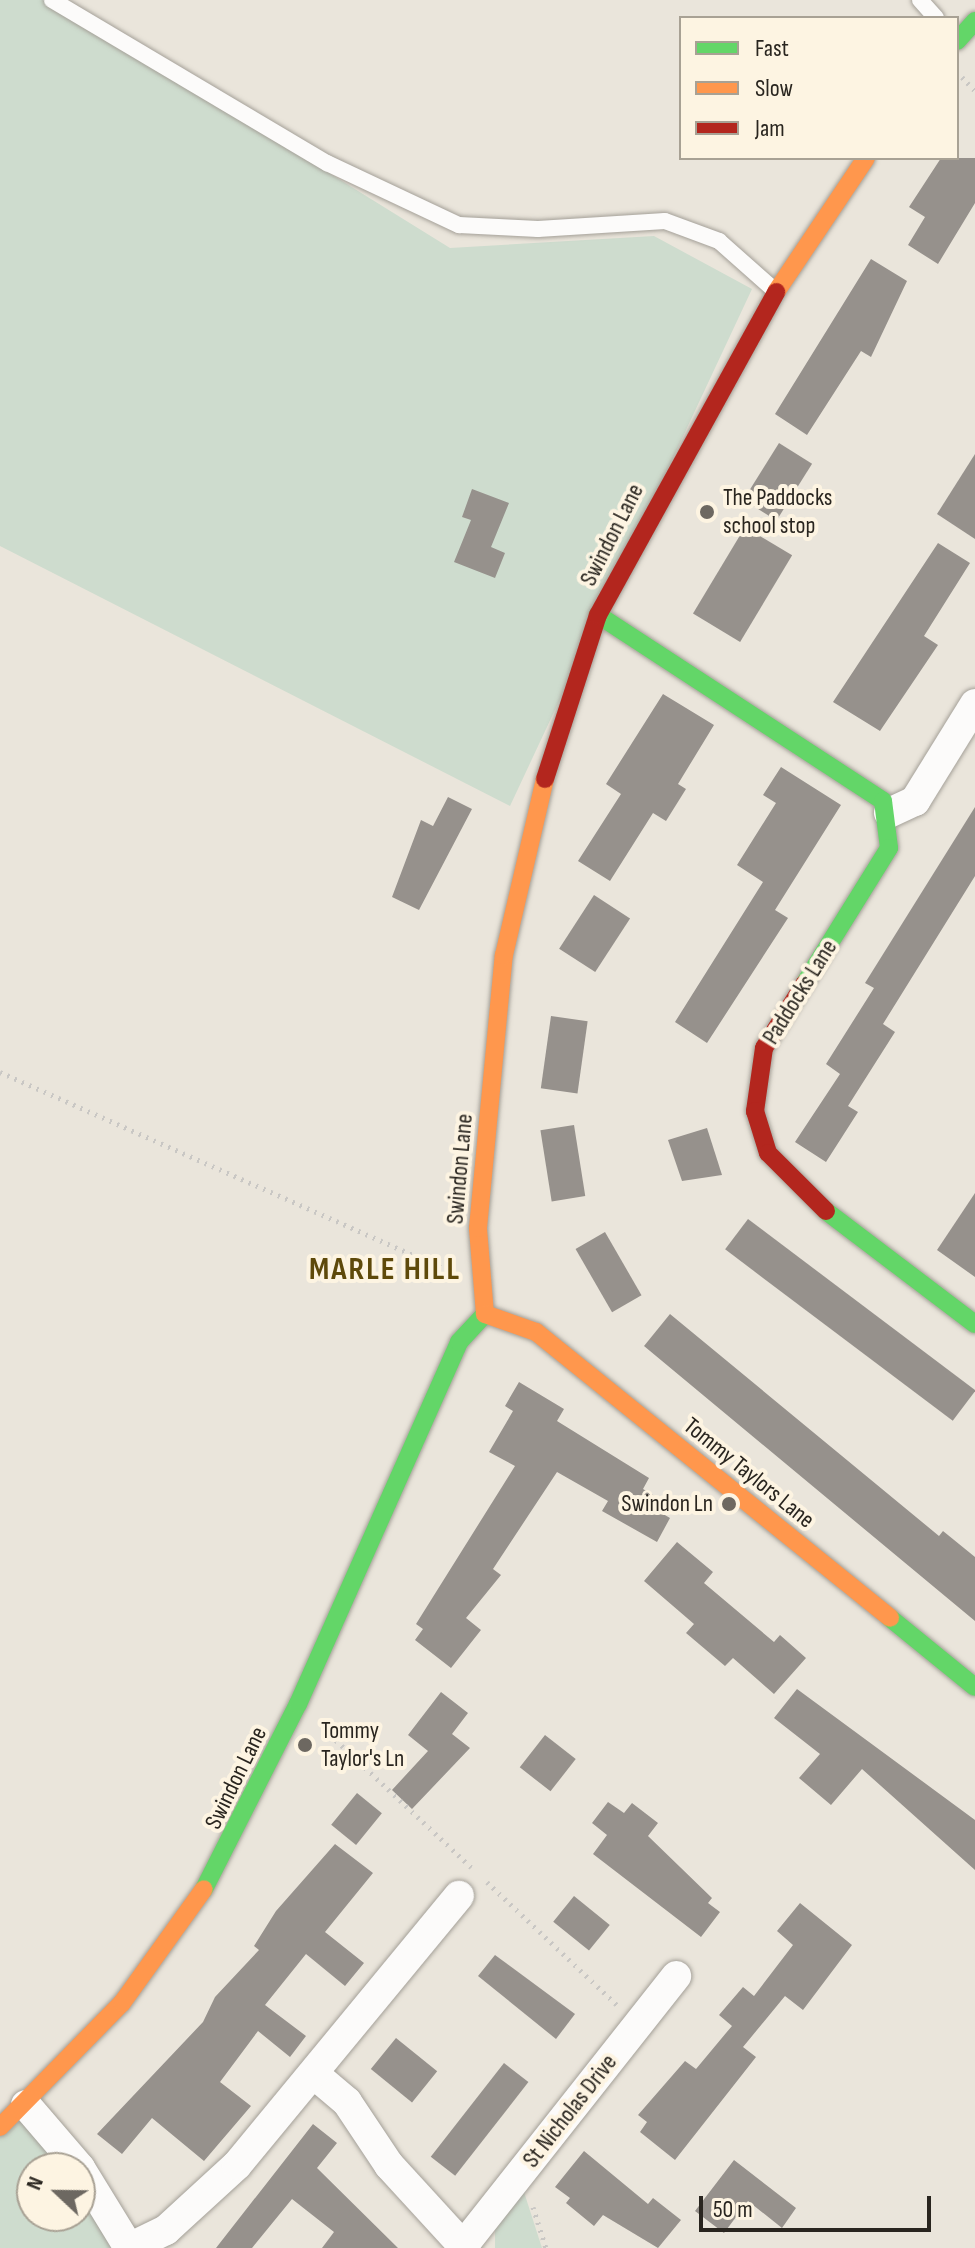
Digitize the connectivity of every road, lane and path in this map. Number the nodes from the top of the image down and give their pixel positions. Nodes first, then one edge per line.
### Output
1 (52, 0) edge
2 (920, 0) edge
3 (934, 16) edge
4 (975, 21) edge
5 (959, 39) edge
6 (959, 74) edge
7 (975, 91) edge
8 (865, 160) edge
9 (776, 292) junction
10 (598, 615) junction
11 (975, 704) edge
12 (889, 813) junction
13 (0, 1072) edge
14 (480, 1284) junction
15 (485, 1314) junction
16 (975, 1324) edge
17 (975, 1687) edge
18 (459, 1896) dead end
19 (676, 1976) dead end
20 (314, 2074) junction
21 (26, 2105) junction
22 (0, 2127) edge
23 (66, 2152) edge
24 (96, 2194) edge
25 (464, 2247) edge
26 (129, 2248) edge

1 - 9 lane
2 - 3 lane
4 - 5 street
6 - 7 path
8 - 9 street, Swindon Lane
9 - 10 street, Swindon Lane
10 - 12 street
10 - 14 street, Swindon Lane
11 - 12 street
12 - 16 street, Paddocks Lane
13 - 14 path
14 - 15 street, Swindon Lane
15 - 17 street, Tommy Taylors Lane
15 - 21 street, Swindon Lane
18 - 20 street
19 - 25 street, St Nicholas Drive
20 - 25 street, St Nicholas Drive
20 - 26 street
21 - 22 street, Swindon Lane
21 - 23 street
24 - 26 street

